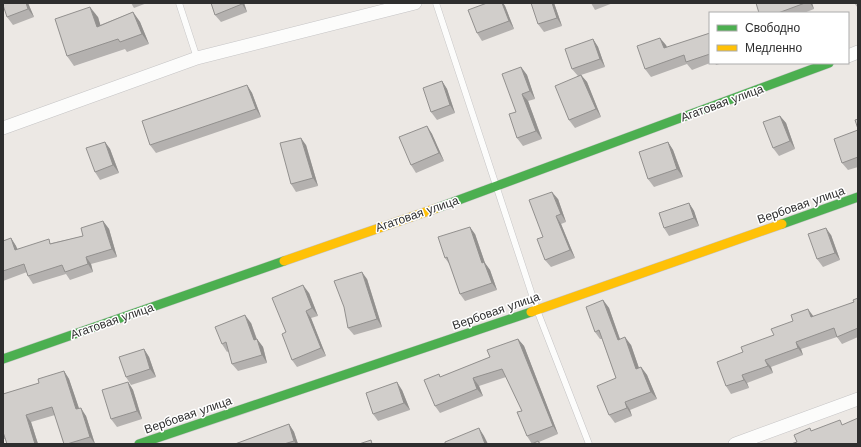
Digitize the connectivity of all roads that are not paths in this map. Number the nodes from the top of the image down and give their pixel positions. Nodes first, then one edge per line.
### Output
1 (178, 3) edge
2 (415, 3) edge
3 (436, 3) edge
4 (197, 58) junction
5 (826, 64) edge
6 (3, 128) edge
7 (497, 186) junction
8 (858, 198) edge
9 (537, 310) junction
10 (3, 359) edge
11 (858, 399) edge
12 (139, 444) edge
13 (588, 444) edge
14 (735, 444) edge

1 - 4 lane
2 - 4 street
3 - 7 lane
4 - 6 street
5 - 7 street, Агатовая улица
7 - 9 lane
7 - 10 street, Агатовая улица
8 - 9 street, Вербовая улица
9 - 12 street, Вербовая улица
9 - 13 lane
11 - 14 street

